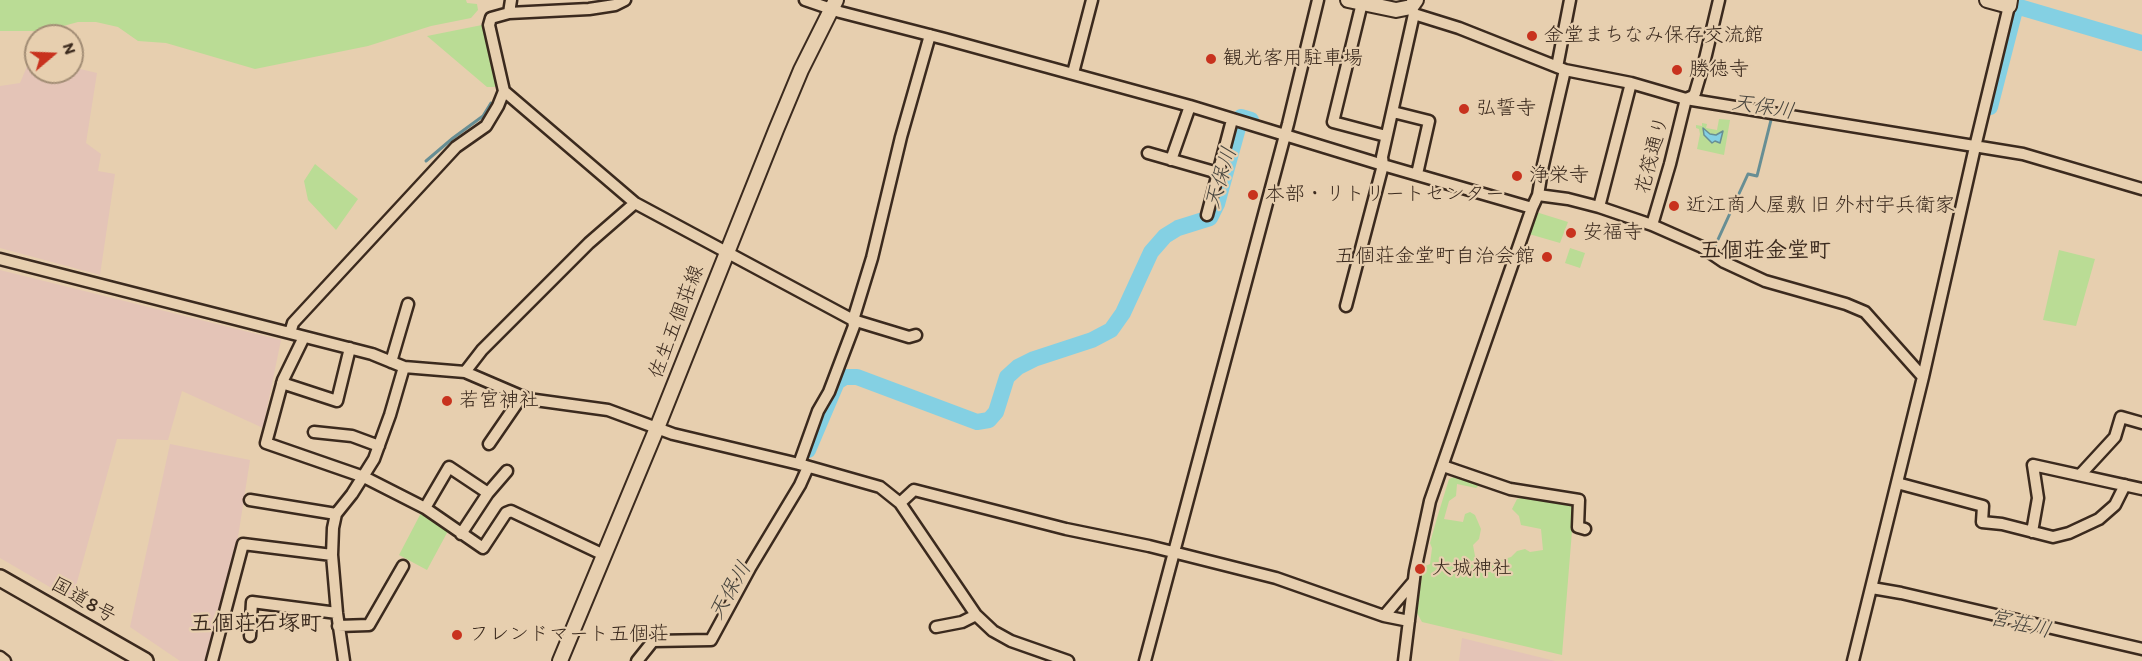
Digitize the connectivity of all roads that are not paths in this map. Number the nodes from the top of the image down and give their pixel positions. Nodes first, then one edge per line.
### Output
1 (511, 0) edge
2 (625, 0) edge
3 (805, 0) edge
4 (1092, 0) edge
5 (1318, 0) edge
6 (1570, 0) edge
7 (1719, 0) edge
8 (1987, 0) edge
9 (1355, 2) edge
10 (2010, 3) edge
11 (589, 4) edge
12 (833, 4) edge
13 (1414, 7) edge
14 (509, 13) junction
15 (930, 35) junction
16 (1561, 68) junction
17 (1072, 73) junction
18 (1631, 83) junction
19 (504, 91) junction
20 (1691, 96) junction
21 (1190, 106) junction
22 (1393, 112) junction
23 (1237, 122) junction
24 (1285, 132) junction
25 (1386, 136) junction
26 (1975, 147) junction
27 (1148, 153) dead end
28 (1171, 160) junction
29 (1382, 161) junction
30 (1417, 171) junction
31 (1218, 173) junction
32 (2142, 189) edge
33 (1538, 195) junction
34 (635, 203) junction
35 (1599, 206) junction
36 (1532, 208) junction
37 (1207, 215) dead end
38 (1652, 223) junction
39 (726, 251) junction
40 (0, 259) edge
41 (408, 304) dead end
42 (1346, 306) dead end
43 (853, 320) junction
44 (290, 333) junction
45 (916, 335) dead end
46 (304, 337) junction
47 (350, 348) junction
48 (391, 362) junction
49 (404, 367) junction
50 (465, 372) junction
51 (1923, 377) junction
52 (282, 383) junction
53 (525, 398) junction
54 (2142, 423) edge
55 (657, 428) junction
56 (314, 432) dead end
57 (489, 444) dead end
58 (379, 446) junction
59 (803, 466) junction
60 (1443, 466) junction
61 (507, 471) dead end
62 (2080, 475) junction
63 (364, 477) junction
64 (1897, 483) junction
65 (2125, 485) junction
66 (2142, 489) edge
67 (488, 493) junction
68 (250, 500) dead end
69 (900, 503) junction
70 (425, 508) junction
71 (336, 514) junction
72 (1585, 529) dead end
73 (2032, 532) junction
74 (461, 534) junction
75 (1172, 552) junction
76 (332, 555) junction
77 (604, 555) junction
78 (403, 566) dead end
79 (0, 578) edge
80 (1414, 581) junction
81 (1872, 588) junction
82 (337, 613) junction
83 (976, 615) junction
84 (1384, 616) junction
85 (1409, 621) junction
86 (338, 626) junction
87 (936, 627) dead end
88 (250, 636) dead end
89 (2142, 649) edge
90 (0, 657) edge
91 (5, 661) edge
92 (145, 661) edge
93 (212, 661) edge
94 (344, 661) edge
95 (560, 661) edge
96 (638, 661) edge
97 (1068, 661) edge
98 (1144, 661) edge
99 (1404, 661) edge
100 (1853, 661) edge

1 - 14 street
2 - 11 street
3 - 12 street
4 - 17 street
5 - 24 street
6 - 16 street
7 - 20 street, 花筏通り
8 - 10 main road
9 - 13 main road
9 - 25 street
10 - 26 street
11 - 14 street
12 - 15 street
12 - 39 main road, 佐生五個荘線
13 - 16 street
13 - 22 street
14 - 19 street
15 - 17 street
15 - 43 street
16 - 18 street
16 - 33 street
17 - 21 street
18 - 20 street
18 - 35 street
19 - 34 street
19 - 44 street
20 - 26 street
20 - 38 street, 花筏通り
21 - 23 street
21 - 28 street
22 - 25 street
22 - 30 street
23 - 24 street
23 - 31 street
24 - 29 street
24 - 75 street
25 - 29 street
26 - 32 street
26 - 51 street
27 - 28 street
28 - 31 street
29 - 30 street
29 - 42 street
30 - 36 street
31 - 37 street
33 - 35 street
33 - 36 street
34 - 39 street
34 - 50 street
35 - 38 street
36 - 60 street
38 - 51 street
39 - 43 street
39 - 55 main road, 佐生五個荘線
40 - 44 street
41 - 48 street
43 - 45 street
43 - 59 street
44 - 46 street
46 - 47 street
46 - 52 street
47 - 48 street
47 - 52 street
48 - 49 street
49 - 50 street
49 - 58 street
50 - 53 street
51 - 64 street
52 - 63 street
53 - 55 street
53 - 57 street
54 - 62 street
55 - 59 street
55 - 77 main road, 佐生五個荘線
56 - 58 street
58 - 63 street
59 - 69 street
59 - 96 street
60 - 72 street
60 - 80 street
61 - 67 street
62 - 65 street
62 - 73 street
63 - 70 street
63 - 71 street
64 - 73 street
64 - 81 street
65 - 66 street
65 - 73 street
67 - 70 street
67 - 74 street
68 - 71 street
69 - 75 street
69 - 83 street
70 - 74 street
71 - 76 street
74 - 77 street
75 - 84 street
75 - 98 street
76 - 82 street
76 - 93 street
77 - 95 main road, 佐生五個荘線
78 - 86 street
79 - 92 highway, 国道8号
80 - 84 street
80 - 85 street
81 - 89 street
81 - 100 street
82 - 86 street
82 - 88 street
83 - 87 street
83 - 97 street
84 - 85 street
85 - 99 street
86 - 94 street
90 - 91 street

